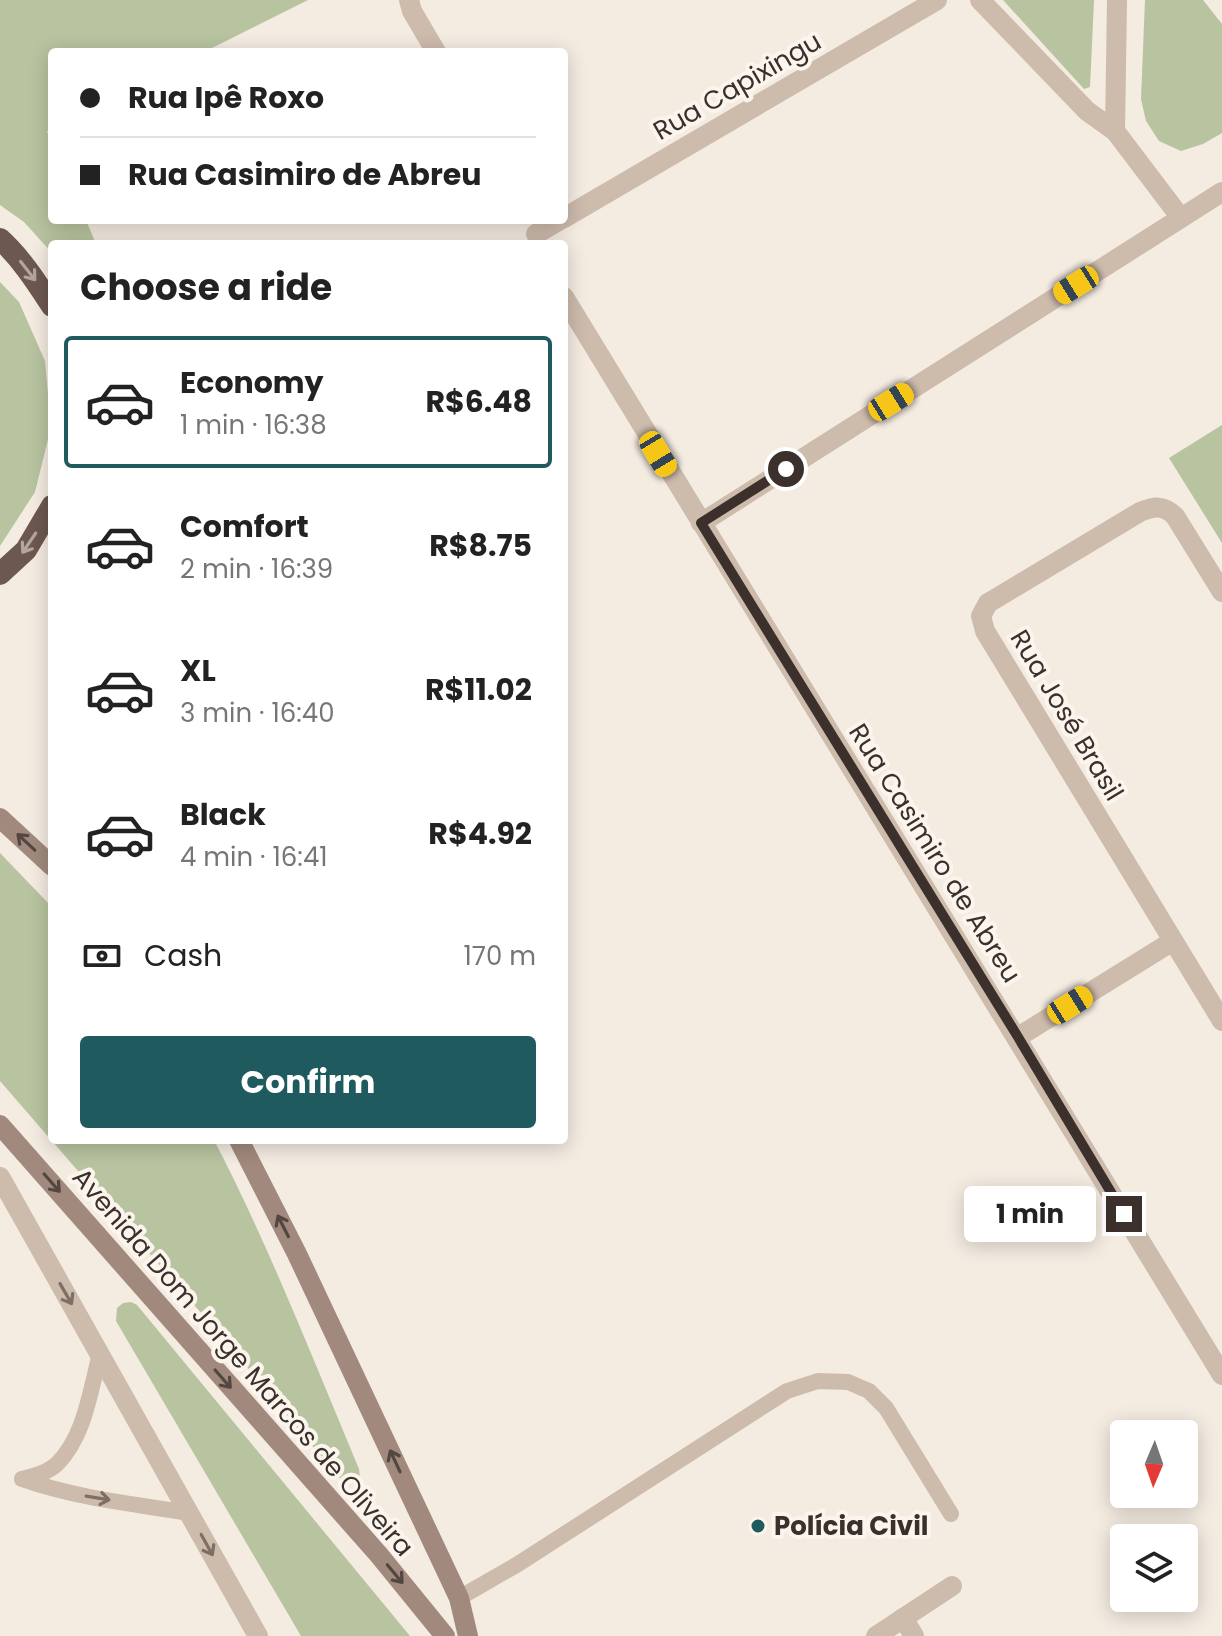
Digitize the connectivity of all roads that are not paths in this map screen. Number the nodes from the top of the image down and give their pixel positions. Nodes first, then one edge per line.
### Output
1 (409, 0) edge
2 (937, 0) edge
3 (980, 0) edge
4 (1117, 0) edge
5 (434, 48) edge
6 (1115, 131) junction
7 (1222, 192) edge
8 (568, 215) edge
9 (1181, 218) junction
10 (0, 239) edge
11 (48, 300) edge
12 (568, 304) edge
13 (48, 513) edge
14 (701, 523) junction
15 (0, 574) edge
16 (1222, 592) edge
17 (0, 818) edge
18 (48, 862) edge
19 (1173, 941) junction
20 (1222, 1021) edge
21 (1018, 1037) junction
22 (0, 1125) edge
23 (241, 1144) edge
24 (0, 1177) edge
25 (100, 1354) junction
26 (1222, 1375) edge
27 (189, 1513) junction
28 (951, 1514) dead end
29 (952, 1586) dead end
30 (459, 1598) junction
31 (903, 1618) junction
32 (258, 1636) edge
33 (445, 1636) edge
34 (468, 1636) edge
35 (876, 1636) edge
36 (914, 1636) edge

1 - 5 street
2 - 8 street, Rua Capixingu
3 - 6 street
4 - 6 street
6 - 9 street
7 - 9 street
9 - 14 street
10 -> 11 highway
12 - 14 street, Rua Casimiro de Abreu
13 -> 15 highway
14 - 21 street, Rua Casimiro de Abreu
16 - 19 street, Rua José Brasil
18 -> 17 main road
19 - 20 street, Rua José Brasil
19 - 21 street
21 - 26 street, Rua Casimiro de Abreu
22 -> 33 main road, Avenida Dom Jorge Marcos de Oliveira
30 -> 23 main road, Avenida Dom Jorge Marcos de Oliveira
24 -> 25 street
25 - 27 street
25 -> 27 lane
27 -> 32 street
28 - 30 lane
29 - 31 street
30 - 34 main road, Avenida Dom Jorge Marcos de Oliveira
31 - 35 street
31 - 36 street

